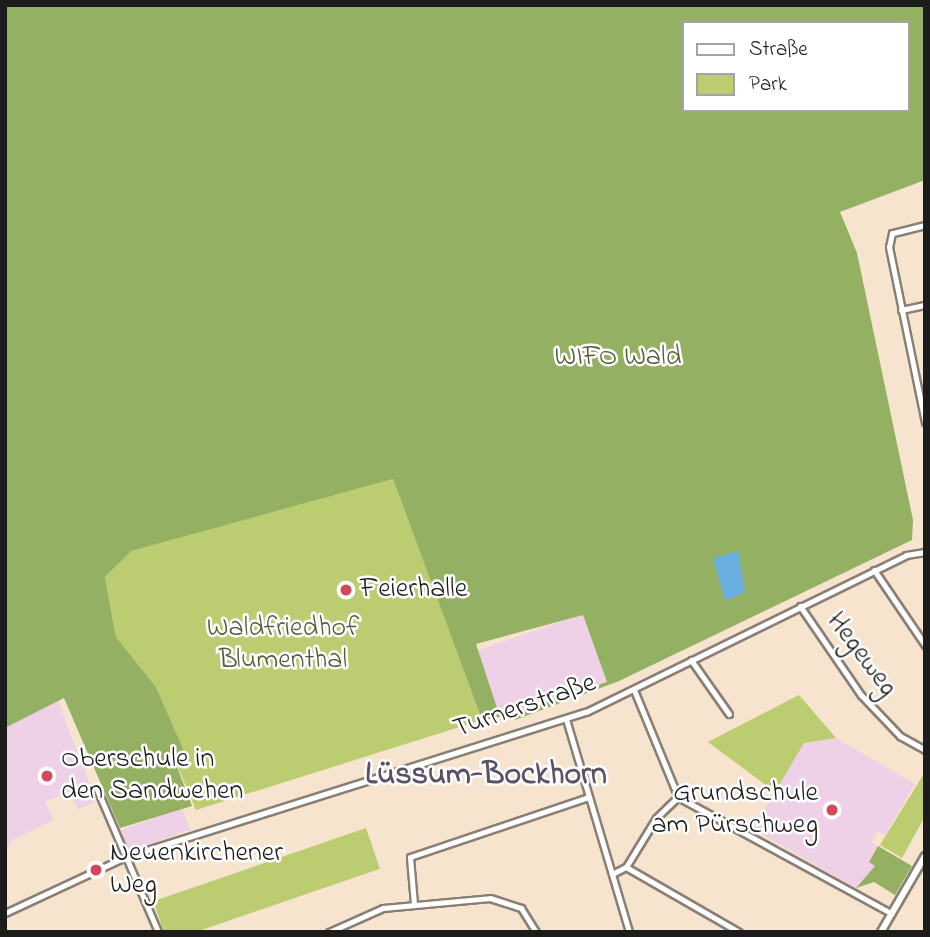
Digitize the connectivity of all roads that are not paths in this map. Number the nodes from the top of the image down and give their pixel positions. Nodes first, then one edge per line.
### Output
1 (925, 225) edge
2 (925, 305) edge
3 (901, 310) junction
4 (923, 399) edge
5 (925, 422) edge
6 (925, 552) edge
7 (874, 570) junction
8 (800, 606) junction
9 (925, 645) edge
10 (691, 660) junction
11 (634, 690) junction
12 (729, 713) dead end
13 (566, 719) junction
14 (925, 750) edge
15 (96, 787) dead end
16 (588, 797) junction
17 (678, 797) junction
18 (925, 856) edge
19 (125, 857) junction
20 (626, 867) junction
21 (612, 874) junction
22 (414, 904) junction
23 (5, 913) edge
24 (891, 913) junction
25 (158, 932) edge
26 (329, 932) edge
27 (536, 932) edge
28 (629, 932) edge
29 (739, 932) edge
30 (881, 932) edge

1 - 3 street
2 - 3 street
3 - 4 street
4 - 5 street
6 - 7 street, Turnerstraße
7 - 8 street, Turnerstraße
7 - 9 street
8 - 10 street, Turnerstraße
8 - 14 street, Hegeweg
10 - 11 street, Turnerstraße
10 - 12 street
11 - 13 street, Turnerstraße
11 - 17 street
13 - 16 street
13 - 19 street, Turnerstraße
15 - 19 street
16 - 21 street
16 - 22 street
17 - 20 street
17 - 24 street
18 - 24 main road
19 - 23 street, Turnerstraße
19 - 25 street
20 - 21 street
20 - 29 street
21 - 28 street
22 - 26 street
22 - 27 street
24 - 30 main road

